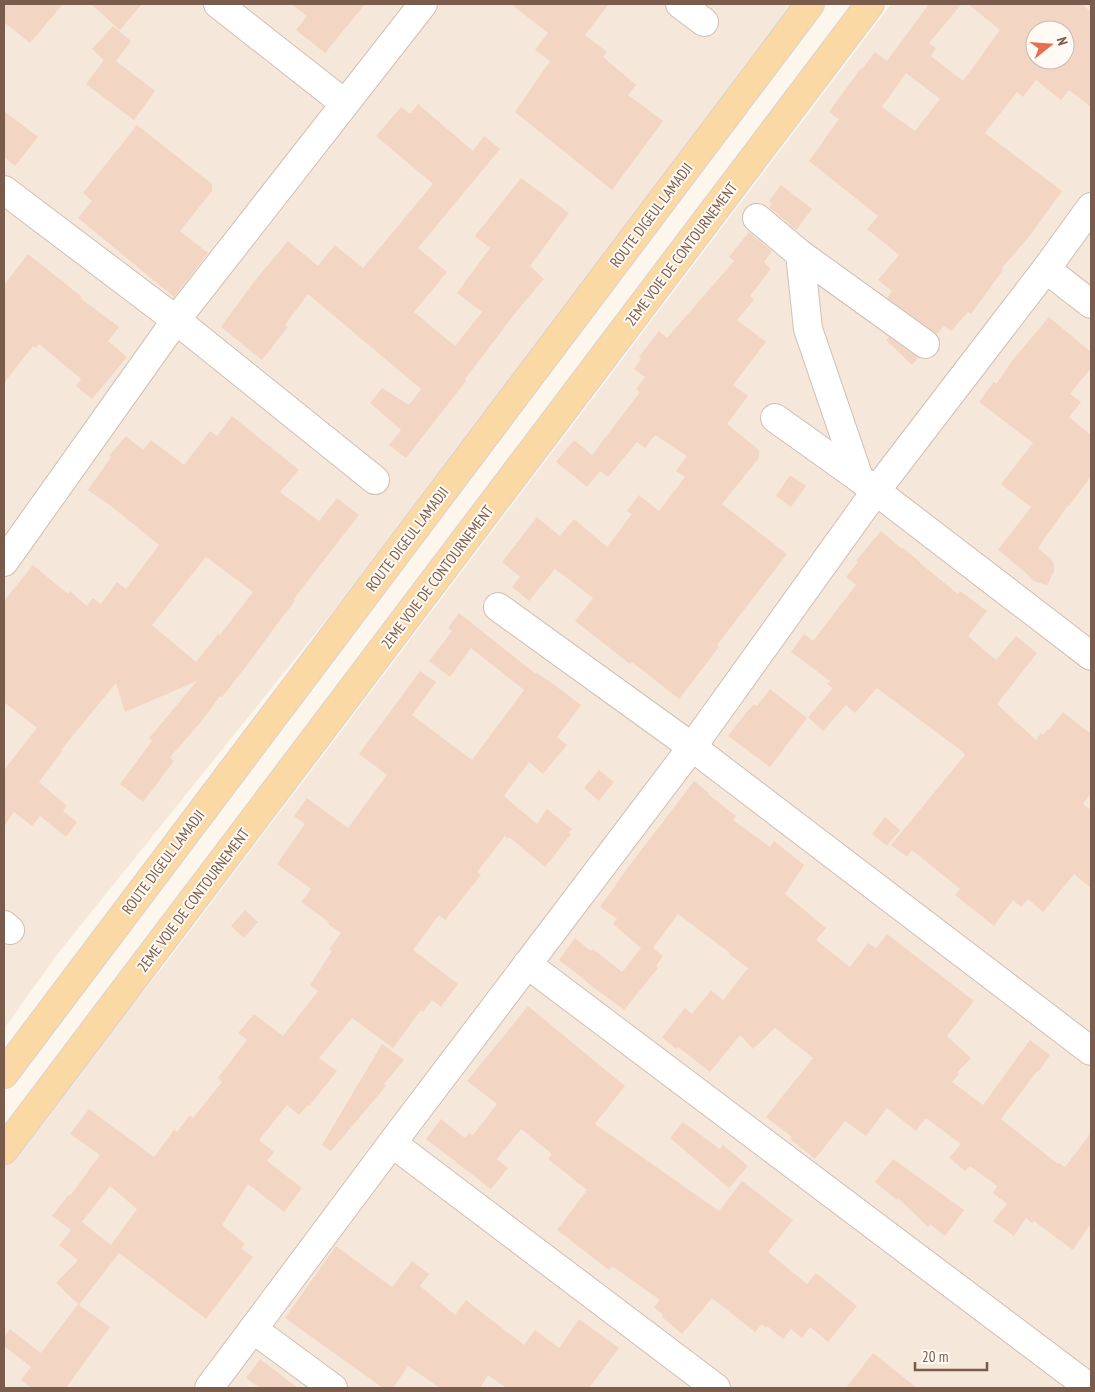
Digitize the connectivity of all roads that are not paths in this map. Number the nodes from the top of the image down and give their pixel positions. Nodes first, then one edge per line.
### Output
1 (218, 4) edge
2 (423, 4) edge
3 (680, 4) edge
4 (810, 4) edge
5 (870, 4) edge
6 (704, 22) dead end
7 (344, 103) junction
8 (4, 190) edge
9 (1091, 207) edge
10 (757, 218) dead end
11 (800, 254) junction
12 (1046, 270) junction
13 (1091, 304) edge
14 (176, 320) junction
15 (925, 344) dead end
16 (775, 418) dead end
17 (375, 480) dead end
18 (867, 485) junction
19 (4, 562) edge
20 (498, 607) dead end
21 (1091, 656) edge
22 (692, 747) junction
23 (527, 964) junction
24 (1091, 1051) edge
25 (4, 1074) edge
26 (392, 1143) junction
27 (4, 1150) edge
28 (253, 1329) junction
29 (209, 1388) edge
30 (333, 1388) edge
31 (716, 1388) edge
32 (1090, 1388) edge

1 - 7 street
2 - 7 street
3 - 6 street
4 - 25 main road, ROUTE DIGEUL LAMADJI
5 - 27 main road, 2EME VOIE DE CONTOURNEMENT
7 - 14 street
8 - 14 street
9 - 12 street
10 - 11 street
11 - 15 street
11 - 18 street
12 - 13 street
12 - 18 street
14 - 17 street
14 - 19 street
16 - 18 street
18 - 21 street
18 - 22 street
20 - 22 street
22 - 23 street
22 - 24 street
23 - 26 street
23 - 32 street
26 - 28 street
26 - 31 street
28 - 29 street
28 - 30 street

